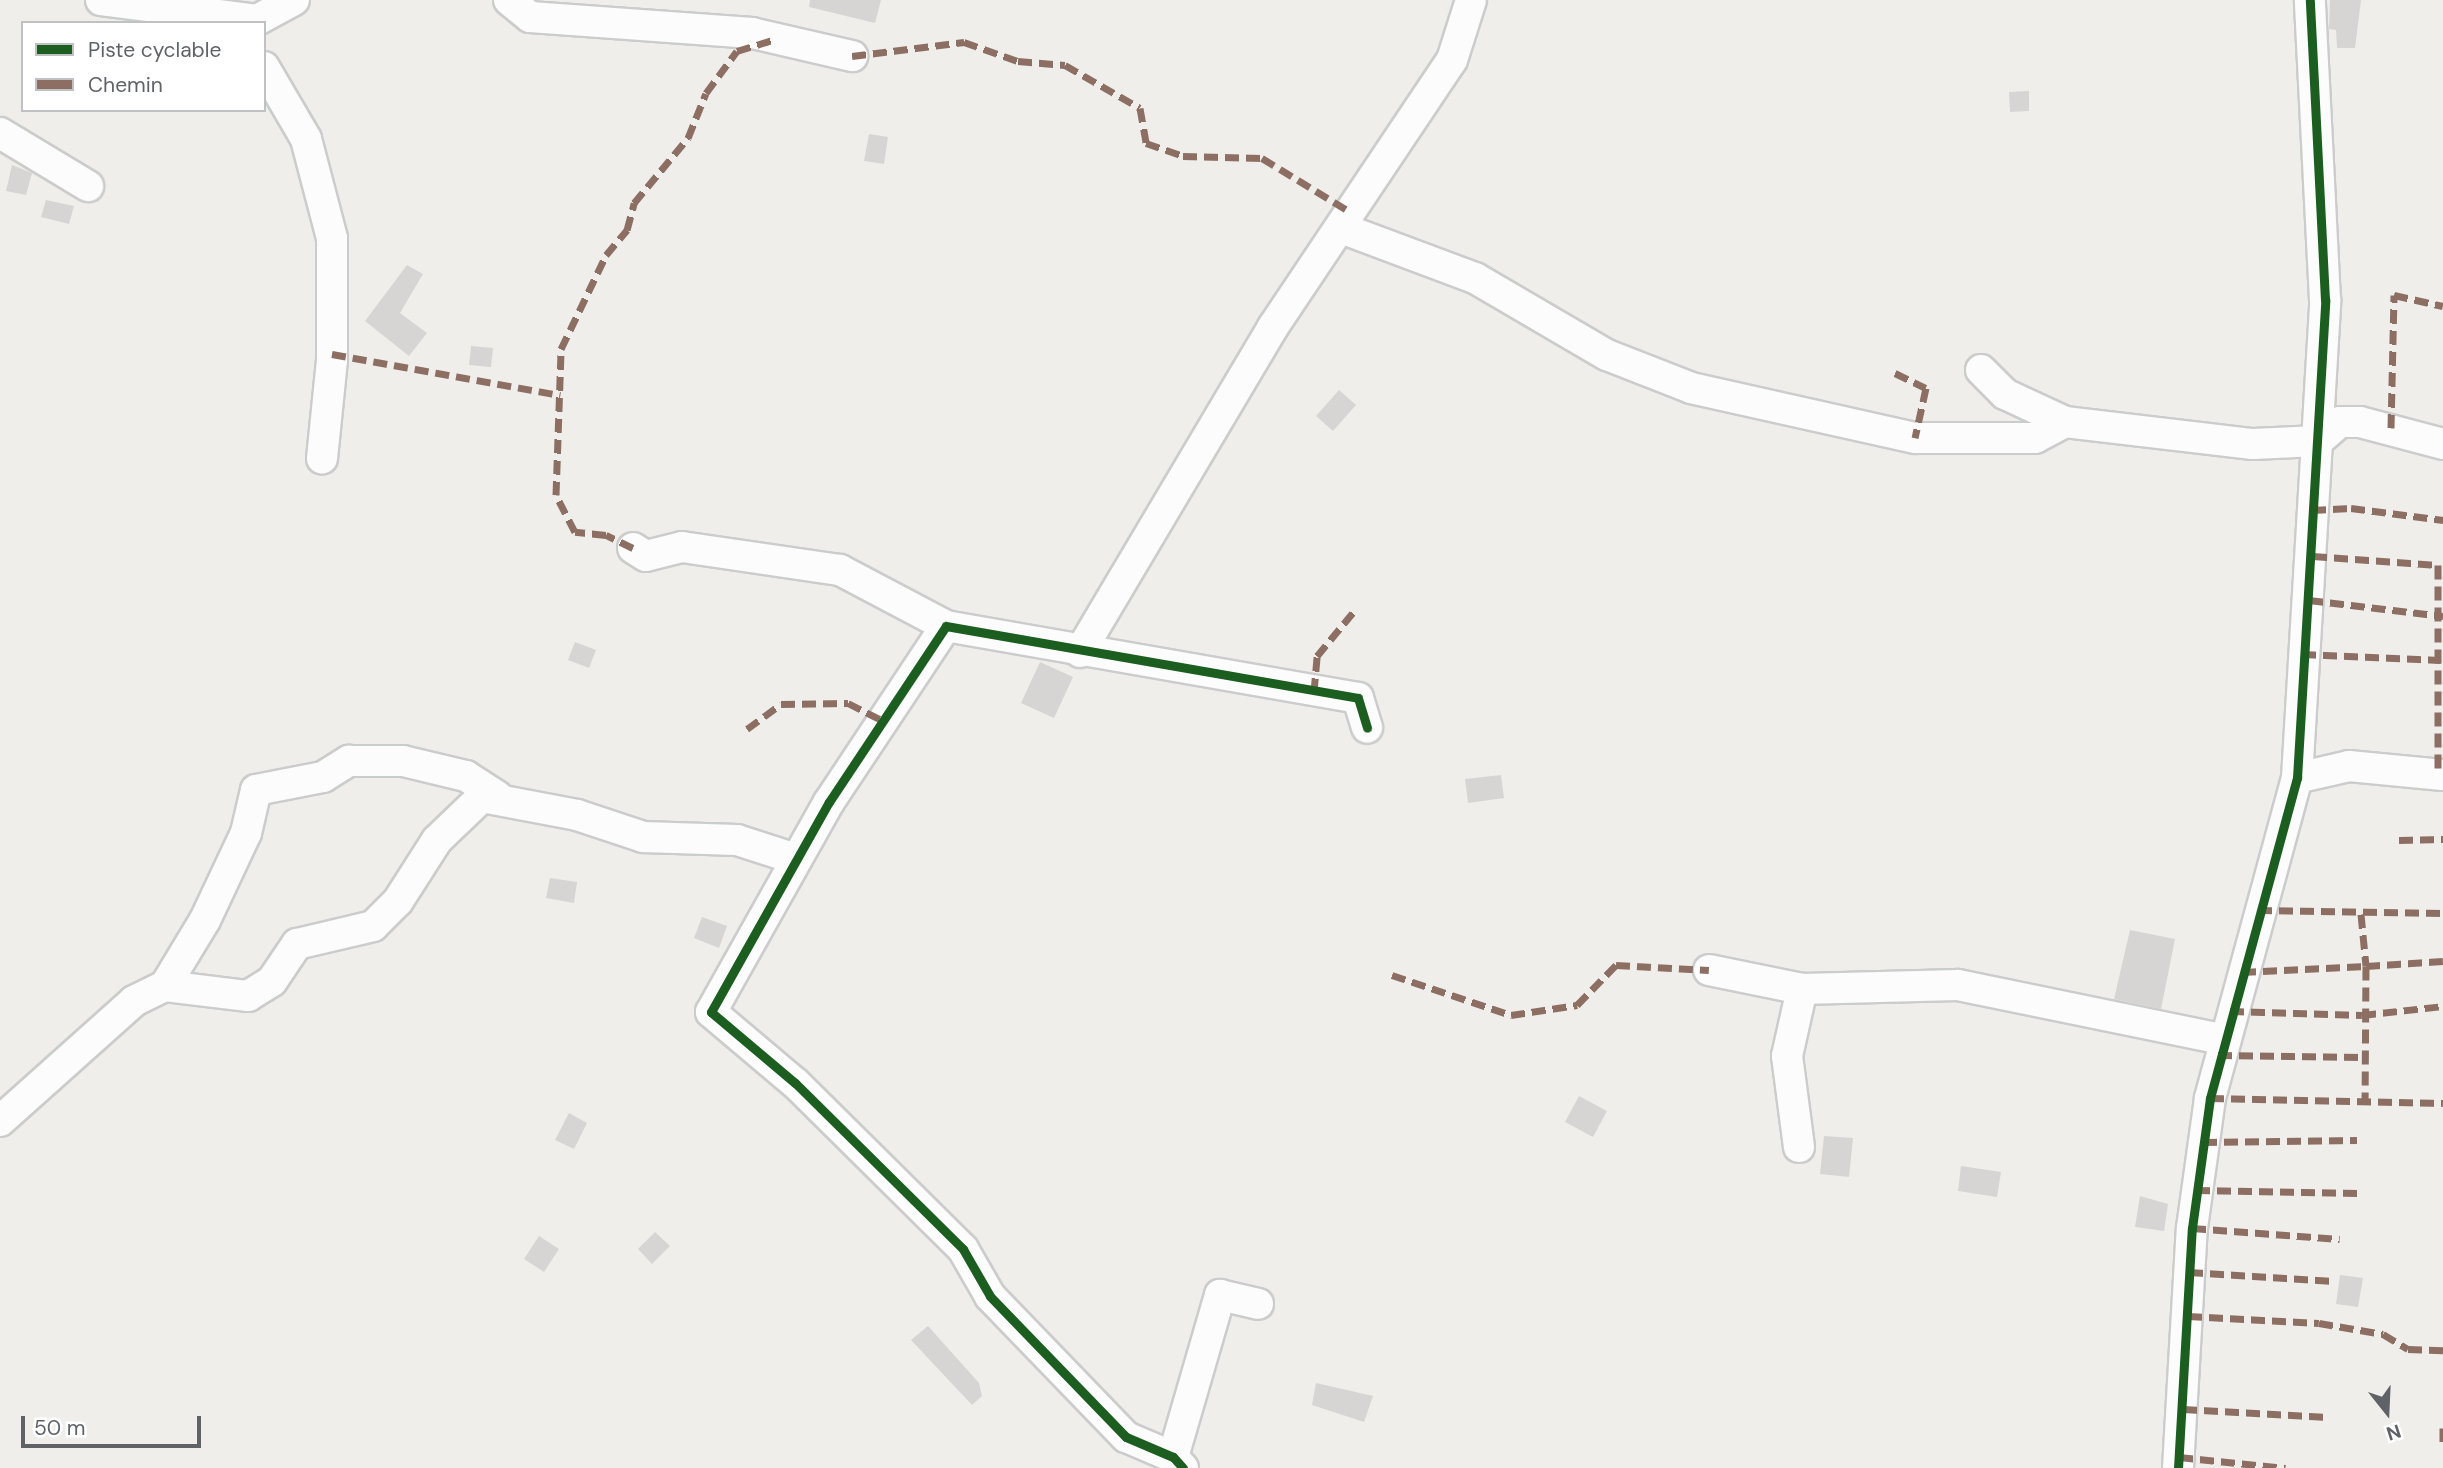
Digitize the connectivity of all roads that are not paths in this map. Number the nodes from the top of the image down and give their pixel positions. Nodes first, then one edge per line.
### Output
1 (101, 0) edge
2 (294, 0) edge
3 (509, 0) edge
4 (1471, 0) edge
5 (2310, 0) edge
6 (257, 21) edge
7 (852, 56) dead end
8 (266, 70) edge
9 (0, 133) edge
10 (88, 186) dead end
11 (1341, 228) junction
12 (1981, 370) dead end
13 (2065, 422) junction
14 (2318, 441) junction
15 (2443, 444) edge
16 (322, 458) dead end
17 (633, 548) dead end
18 (946, 626) junction
19 (1080, 652) junction
20 (1367, 728) dead end
21 (2443, 775) edge
22 (2297, 778) junction
23 (497, 796) junction
24 (796, 859) junction
25 (1710, 970) dead end
26 (165, 986) junction
27 (1802, 989) junction
28 (2221, 1039) junction
29 (0, 1121) edge
30 (1799, 1147) dead end
31 (1258, 1304) dead end
32 (1178, 1462) edge
33 (2178, 1468) edge

1 - 6 street
2 - 6 street
3 - 7 street
4 - 11 street
5 - 14 street
8 - 16 street
9 - 10 street
11 - 13 street
11 - 19 street
12 - 13 street
13 - 14 street
14 - 15 street
14 - 22 street
17 - 18 street
18 - 19 street
18 - 24 street
19 - 20 street
21 - 22 street
22 - 28 street
23 - 24 street
23 - 26 street
23 - 26 street
24 - 32 street
25 - 27 street
26 - 29 street
27 - 28 street
27 - 30 street
28 - 33 street
31 - 32 street

